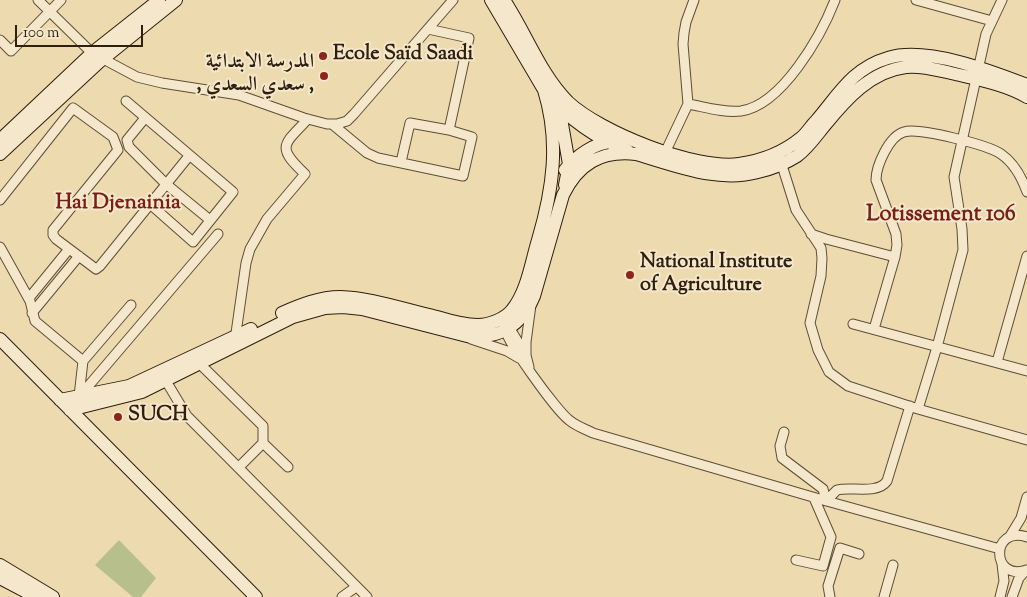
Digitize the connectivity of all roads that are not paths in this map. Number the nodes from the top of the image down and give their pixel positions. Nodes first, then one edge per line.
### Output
1 (38, 0) edge
2 (61, 0) edge
3 (159, 0) edge
4 (176, 0) edge
5 (453, 0) edge
6 (491, 0) edge
7 (504, 0) edge
8 (694, 0) edge
9 (835, 0) edge
10 (916, 0) edge
11 (1002, 0) edge
12 (50, 11) junction
13 (992, 22) junction
14 (428, 29) junction
15 (0, 40) edge
16 (98, 56) junction
17 (977, 73) junction
18 (1027, 85) edge
19 (549, 88) junction
20 (1027, 97) edge
21 (126, 101) dead end
22 (688, 104) junction
23 (560, 109) junction
24 (145, 118) junction
25 (308, 119) junction
26 (332, 124) junction
27 (449, 130) junction
28 (0, 140) edge
29 (962, 140) junction
30 (606, 142) junction
31 (637, 148) junction
32 (0, 154) edge
33 (189, 156) junction
34 (663, 156) junction
35 (779, 158) junction
36 (400, 162) junction
37 (569, 164) junction
38 (166, 184) junction
39 (551, 190) junction
40 (1027, 192) edge
41 (564, 195) junction
42 (0, 200) edge
43 (150, 204) junction
44 (210, 220) junction
45 (218, 234) dead end
46 (811, 234) junction
47 (0, 247) edge
48 (69, 249) junction
49 (79, 256) junction
50 (1027, 256) edge
51 (895, 257) junction
52 (29, 298) junction
53 (531, 302) junction
54 (131, 305) dead end
55 (32, 313) junction
56 (505, 323) junction
57 (853, 324) dead end
58 (874, 329) junction
59 (467, 336) junction
60 (0, 339) edge
61 (235, 341) junction
62 (937, 347) junction
63 (524, 358) junction
64 (83, 361) junction
65 (997, 362) junction
66 (200, 364) junction
67 (1027, 371) edge
68 (166, 381) junction
69 (78, 397) junction
70 (60, 400) junction
71 (914, 407) junction
72 (70, 410) junction
73 (784, 432) dead end
74 (1027, 440) edge
75 (263, 443) junction
76 (239, 467) junction
77 (288, 467) dead end
78 (814, 498) junction
79 (1027, 498) edge
80 (826, 501) junction
81 (1010, 536) junction
82 (1027, 537) edge
83 (1000, 549) junction
84 (859, 554) dead end
85 (796, 560) dead end
86 (1002, 564) junction
87 (0, 565) edge
88 (893, 565) dead end
89 (1027, 570) edge
90 (0, 578) edge
91 (356, 587) junction
92 (36, 597) edge
93 (53, 597) edge
94 (256, 597) edge
95 (342, 597) edge
96 (367, 597) edge
97 (830, 597) edge
98 (884, 597) edge
99 (1000, 597) edge
100 (1012, 597) edge

1 - 12 street
2 - 12 street
3 - 16 street
4 - 16 street
5 - 14 street
6 - 19 street
7 - 19 street
8 - 22 street
9 - 22 street
10 - 13 street
11 - 13 street
12 - 15 street
12 - 16 street
13 - 17 street
14 - 26 street
14 - 27 street
16 - 25 street
16 - 28 street
16 - 32 street
17 - 18 street
17 - 20 street
17 - 29 street
17 - 35 street
19 - 23 street
19 - 31 street
19 - 39 street
21 - 24 street
22 - 34 street
23 - 30 street
23 - 37 street
24 - 33 street
24 - 38 street
25 - 26 street
25 - 61 street
26 - 36 street
27 - 36 street
27 - 36 street
29 - 40 street
29 - 51 street
29 - 62 street
30 - 31 street
30 - 37 street
31 - 34 street
31 - 41 street
33 - 38 street
33 - 44 street
34 - 35 street
35 - 46 street
37 - 39 street
37 - 41 street
38 - 43 street
38 - 44 street
39 - 56 street
41 - 53 street
42 - 48 street
43 - 44 street
43 - 49 street
45 - 69 street
46 - 51 street
46 - 71 street
47 - 52 street
48 - 49 street
48 - 52 street
49 - 55 street
50 - 65 street
51 - 58 street
52 - 55 street
53 - 56 street
53 - 63 street
54 - 64 street
55 - 64 street
56 - 59 street
56 - 61 street
56 - 63 street
57 - 58 street
58 - 62 street
59 - 61 street
59 - 63 street
60 - 70 street
61 - 66 street
61 - 69 street
62 - 65 street
62 - 71 street
63 - 78 street
64 - 69 street
65 - 67 street
66 - 68 street
66 - 75 street
68 - 72 street
68 - 76 street
69 - 70 street
70 - 72 street
71 - 74 street
71 - 80 street
72 - 94 street
73 - 80 street
75 - 76 street
75 - 77 street
76 - 91 street
78 - 80 street
78 - 85 street
79 - 81 street
80 - 83 street
81 - 82 street
81 - 83 street
83 - 86 street
84 - 97 street
86 - 89 street
86 - 99 street
87 - 93 street
88 - 98 street
89 - 100 street
90 - 92 street
91 - 95 street
91 - 96 street

